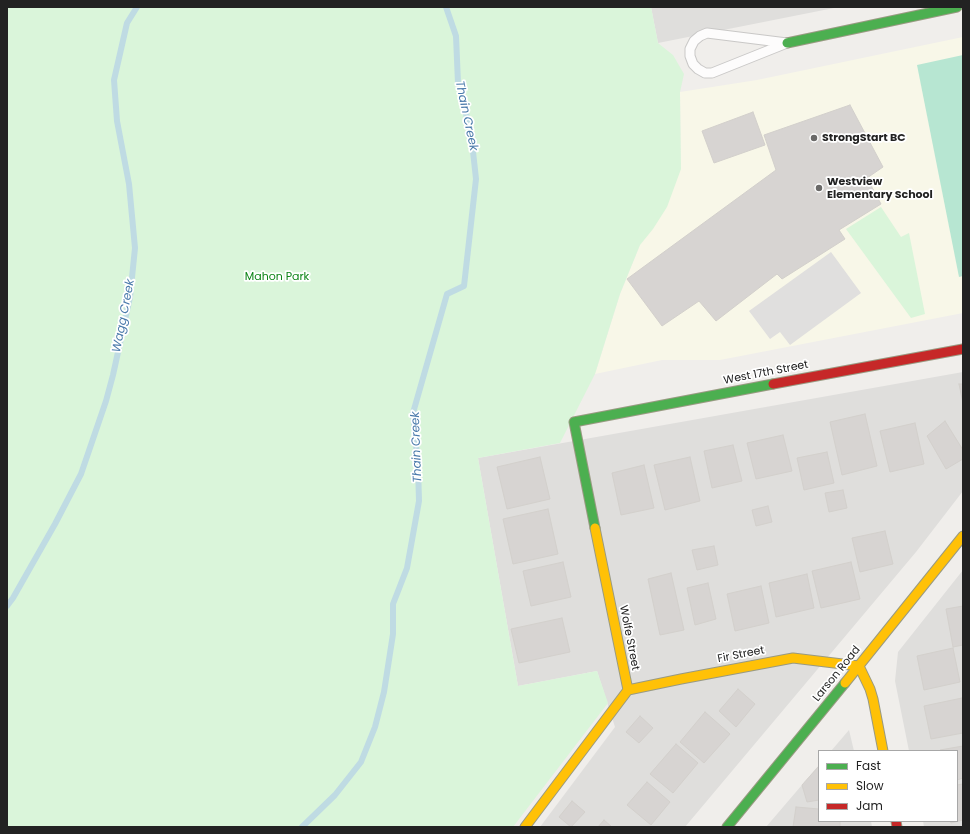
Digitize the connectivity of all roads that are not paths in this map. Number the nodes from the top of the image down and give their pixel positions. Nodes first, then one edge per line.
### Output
1 (955, 7) edge
2 (787, 43) junction
3 (963, 349) edge
4 (574, 422) joint
5 (963, 536) edge
6 (859, 666) junction
7 (628, 690) junction
8 (883, 750) edge
9 (525, 827) edge
10 (727, 827) edge

1 - 2 street
2 - 2 lane
3 - 4 street, West 17th Street
4 - 7 street, Wolfe Street
5 - 6 street, Larson Road
6 - 7 street, Fir Street
6 - 8 street
6 - 10 street, Larson Road
7 - 9 street

